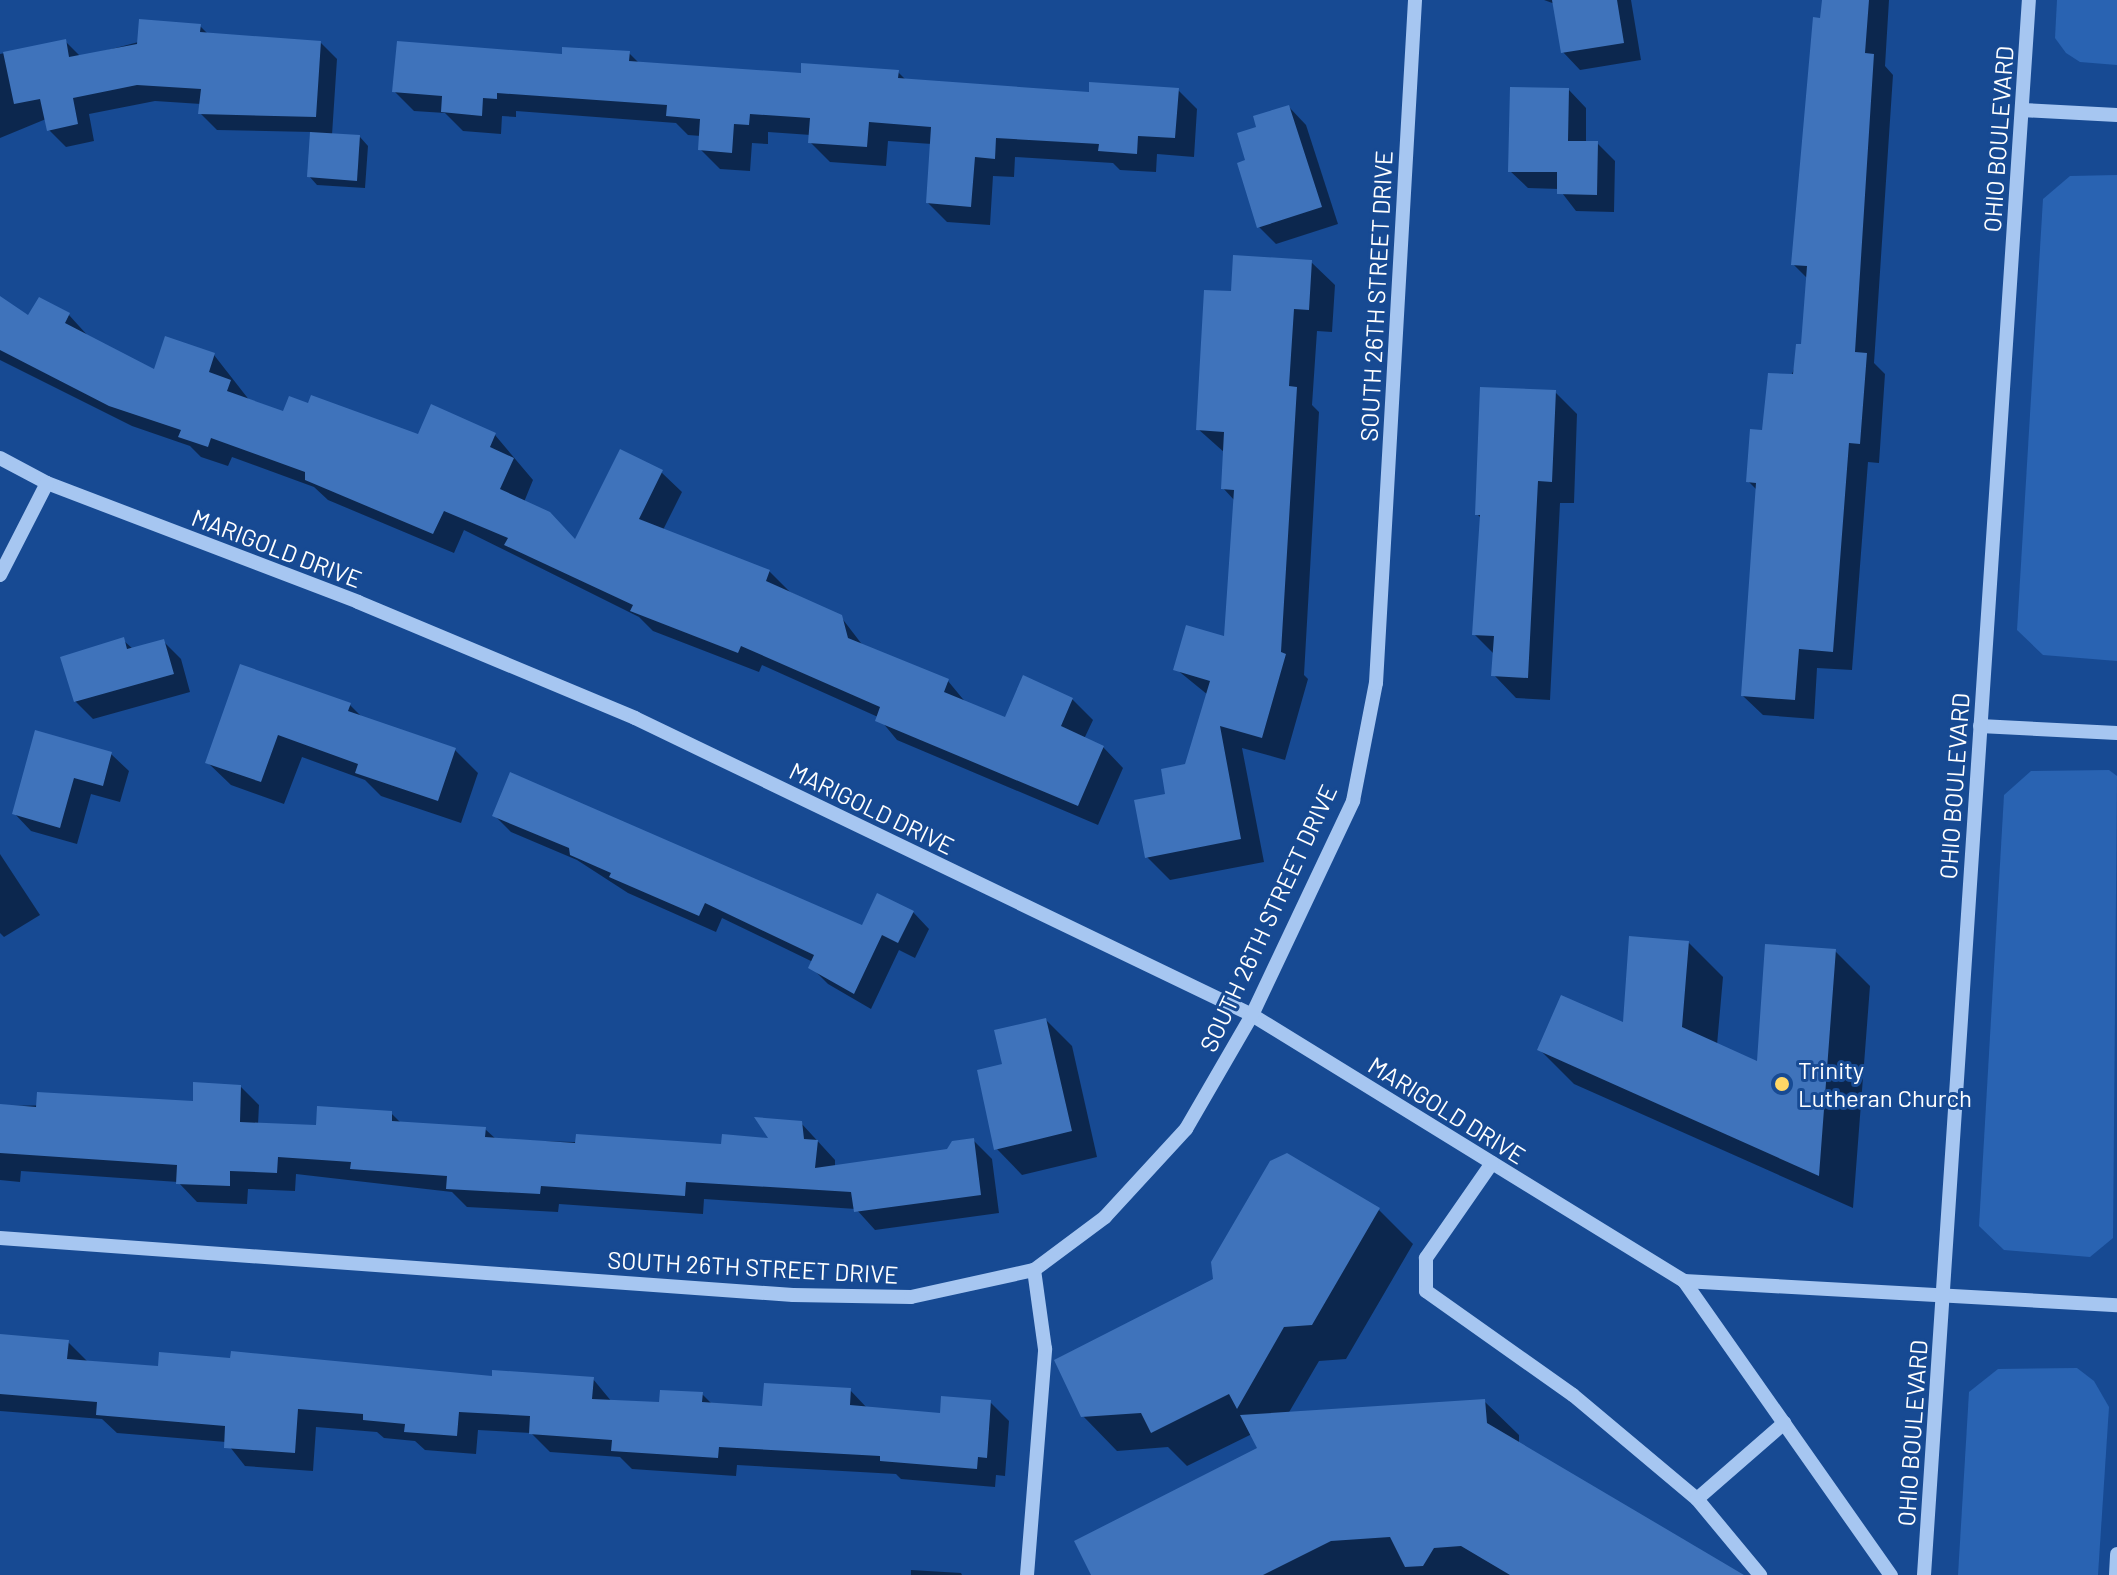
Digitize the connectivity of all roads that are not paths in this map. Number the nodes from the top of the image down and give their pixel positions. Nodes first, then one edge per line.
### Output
1 (1415, 0) edge
2 (2029, 0) edge
3 (2022, 110) junction
4 (2117, 115) edge
5 (0, 458) edge
6 (47, 483) junction
7 (0, 575) edge
8 (1980, 726) junction
9 (2117, 733) edge
10 (1252, 1015) junction
11 (1492, 1163) junction
12 (0, 1238) edge
13 (1034, 1270) junction
14 (1684, 1281) junction
15 (1943, 1296) junction
16 (2117, 1305) edge
17 (1784, 1423) junction
18 (1697, 1499) junction
19 (2117, 1554) edge
20 (1027, 1575) edge
21 (1760, 1575) edge
22 (1891, 1575) edge
23 (1924, 1575) edge
24 (2116, 1575) edge

1 - 10 street, SOUTH 26TH STREET DRIVE
2 - 3 street, OHIO BOULEVARD
3 - 4 street
3 - 8 street, OHIO BOULEVARD
5 - 6 street, MARIGOLD DRIVE
6 - 7 street
6 - 10 street, MARIGOLD DRIVE
8 - 9 street
8 - 15 street, OHIO BOULEVARD
10 - 11 street, MARIGOLD DRIVE
10 - 13 street, SOUTH 26TH STREET DRIVE
11 - 14 street, MARIGOLD DRIVE
11 - 18 street
12 - 13 street, SOUTH 26TH STREET DRIVE
13 - 20 street
14 - 15 street, MARIGOLD DRIVE
14 - 17 street, MARIGOLD DRIVE
15 - 16 street, MARIGOLD DRIVE
15 - 23 street, OHIO BOULEVARD
17 - 18 street
17 - 22 street, MARIGOLD DRIVE
18 - 21 street
19 - 24 street

